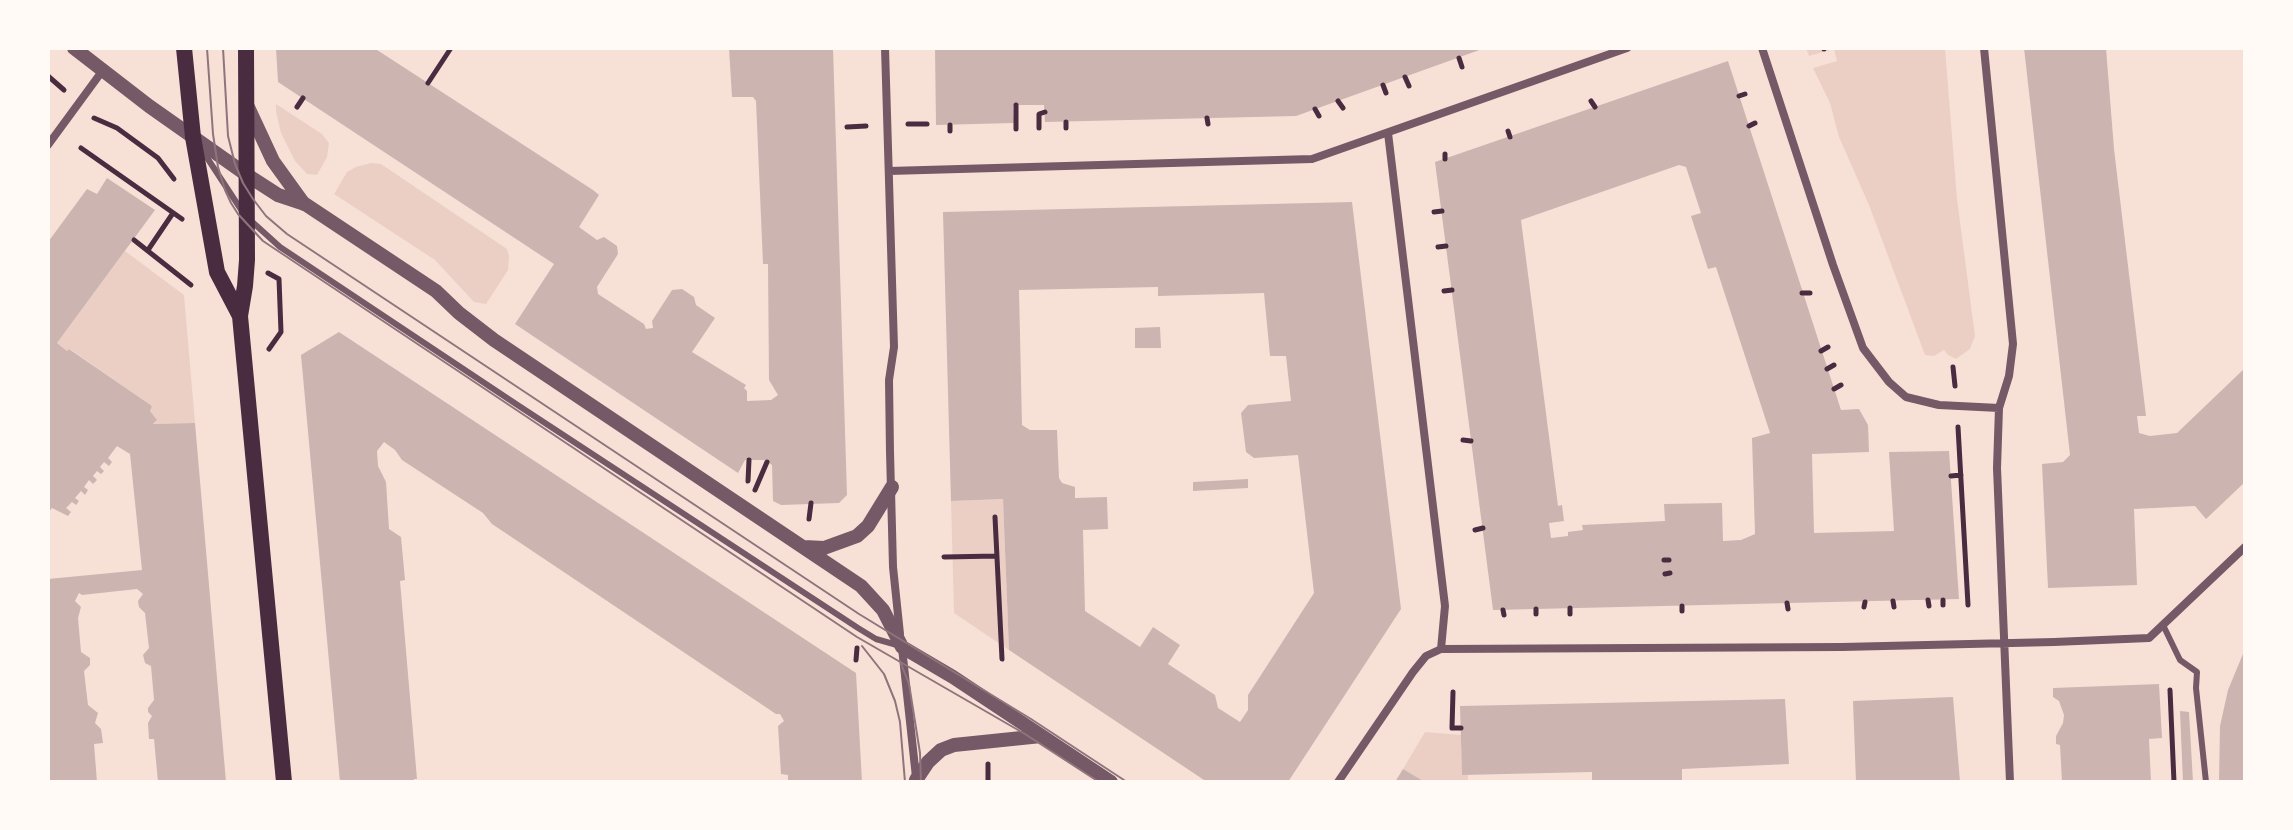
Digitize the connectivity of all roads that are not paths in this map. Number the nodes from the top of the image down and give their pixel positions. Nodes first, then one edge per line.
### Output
1 (74, 48) edge
2 (184, 48) edge
3 (246, 48) edge
4 (885, 48) edge
5 (1627, 48) edge
6 (1762, 48) edge
7 (1984, 48) edge
8 (103, 70) junction
9 (247, 104) junction
10 (1388, 133) junction
11 (193, 137) junction
12 (48, 145) edge
13 (889, 171) junction
14 (247, 175) junction
15 (305, 204) junction
16 (245, 216) junction
17 (240, 316) junction
18 (1999, 408) junction
19 (892, 487) junction
20 (804, 547) junction
21 (2245, 547) edge
22 (2163, 625) junction
23 (2003, 643) junction
24 (902, 647) junction
25 (1441, 649) junction
26 (1041, 736) junction
27 (916, 781) edge
28 (284, 782) edge
29 (1111, 782) edge
30 (1338, 782) edge
31 (2010, 782) edge
32 (2206, 782) edge

1 - 8 street
2 - 11 main road
3 - 9 main road
4 - 13 street
5 - 10 street
6 - 18 street
7 - 18 street
8 - 11 street
8 - 12 street
9 - 14 main road
9 - 15 street
10 - 13 street
10 - 25 street
11 - 14 street
11 - 16 lane
11 - 17 main road
13 - 19 street
14 - 15 street
14 - 16 main road
15 - 20 street
16 - 17 main road
16 - 24 lane
17 - 28 main road
18 - 23 street
19 - 20 street
19 - 24 street
20 - 24 street
21 - 22 street
22 - 23 street
22 - 32 lane
23 - 25 street
23 - 31 street
24 - 26 street
24 - 27 street
25 - 30 street
26 - 27 street
26 - 29 street

